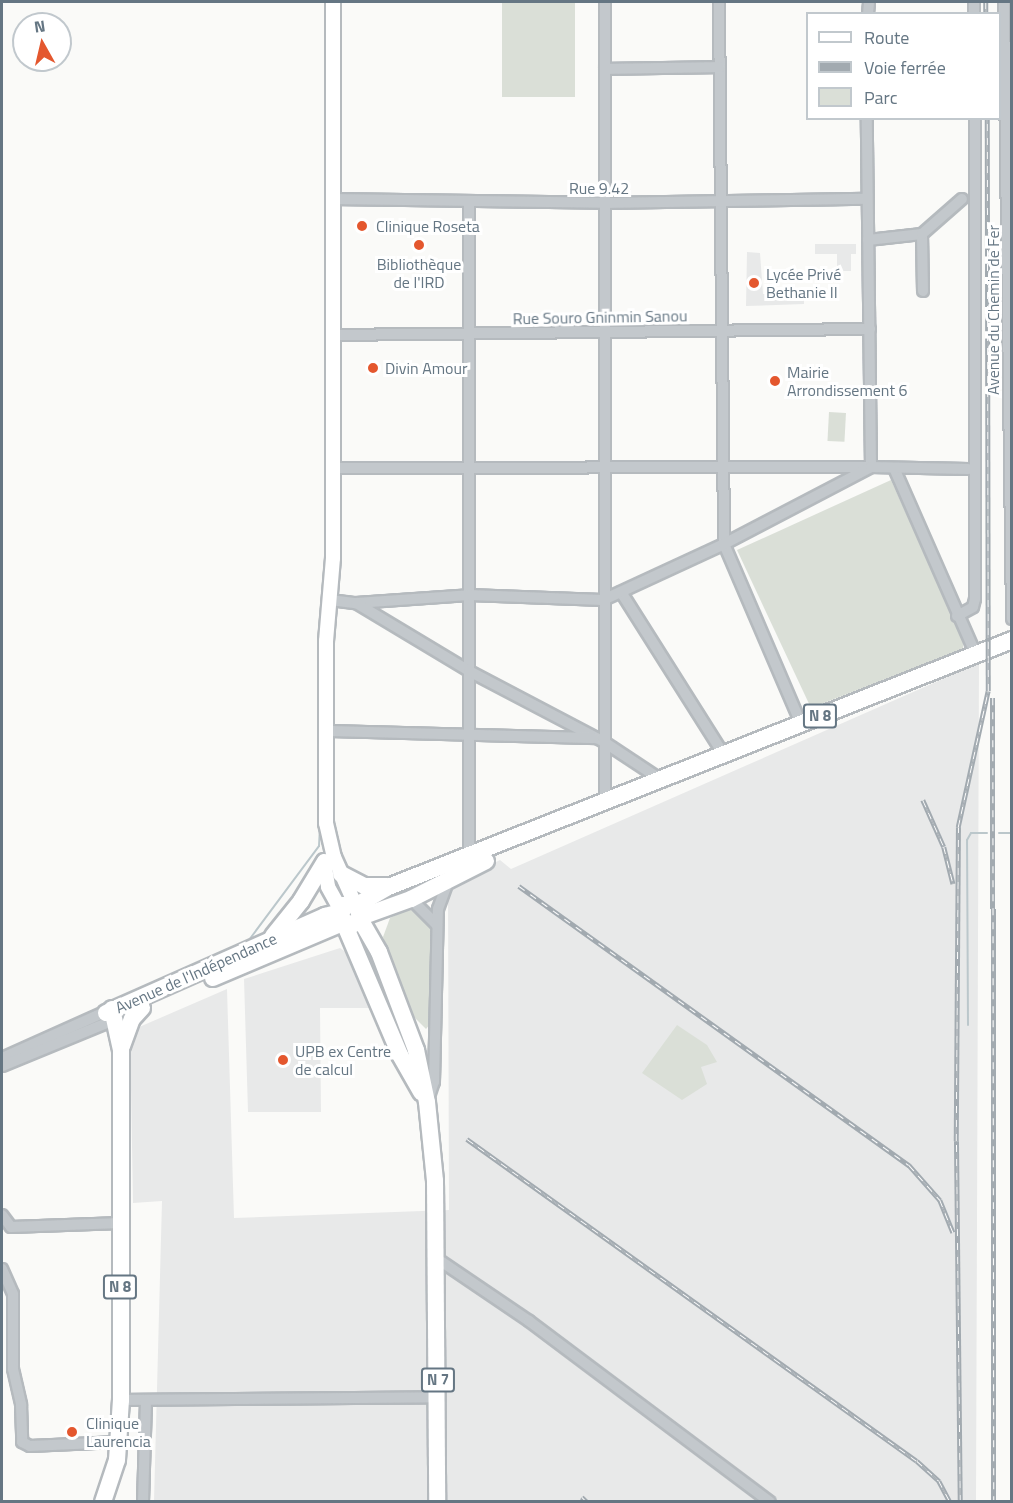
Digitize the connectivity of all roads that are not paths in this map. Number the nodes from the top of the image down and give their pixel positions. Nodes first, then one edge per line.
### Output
1 (333, 2) edge
2 (605, 2) edge
3 (719, 2) edge
4 (1004, 2) edge
5 (1007, 64) edge
6 (720, 67) junction
7 (605, 69) junction
8 (867, 120) edge
9 (975, 120) edge
10 (332, 199) junction
11 (962, 199) dead end
12 (867, 200) junction
13 (1009, 200) edge
14 (469, 202) junction
15 (721, 202) junction
16 (603, 203) junction
17 (922, 234) junction
18 (868, 240) junction
19 (923, 291) dead end
20 (870, 329) junction
21 (722, 331) junction
22 (602, 333) junction
23 (469, 334) junction
24 (332, 335) junction
25 (602, 466) junction
26 (469, 467) junction
27 (871, 467) junction
28 (1010, 467) edge
29 (332, 468) junction
30 (723, 468) junction
31 (894, 468) junction
32 (968, 469) dead end
33 (724, 544) junction
34 (621, 592) junction
35 (470, 595) junction
36 (330, 600) junction
37 (603, 600) junction
38 (356, 603) junction
39 (957, 616) junction
40 (1011, 619) edge
41 (1011, 640) edge
42 (976, 655) junction
43 (469, 671) junction
44 (801, 724) junction
45 (326, 731) junction
46 (468, 733) junction
47 (601, 740) junction
48 (724, 755) junction
49 (663, 781) junction
50 (629, 795) junction
51 (604, 800) junction
52 (326, 823) junction
53 (470, 857) junction
54 (324, 863) junction
55 (341, 874) junction
56 (450, 878) junction
57 (397, 884) junction
58 (411, 899) junction
59 (351, 914) junction
60 (437, 926) junction
61 (268, 941) junction
62 (142, 1008) junction
63 (110, 1016) junction
64 (121, 1050) junction
65 (2, 1058) edge
66 (2, 1066) edge
67 (119, 1069) junction
68 (427, 1102) junction
69 (2, 1215) edge
70 (121, 1223) junction
71 (436, 1258) junction
72 (2, 1269) edge
73 (438, 1397) junction
74 (121, 1400) junction
75 (146, 1400) junction
76 (118, 1442) junction
77 (103, 1502) edge
78 (143, 1502) edge
79 (437, 1502) edge
80 (770, 1502) edge

1 - 10 main road
2 - 7 street
3 - 6 street
4 - 5 street, Avenue du Chemin de Fer
5 - 13 street, Avenue du Chemin de Fer
6 - 7 street
6 - 15 street
7 - 16 street
8 - 12 street
9 - 39 street, Avenue du Chemin de Fer
10 - 14 street, Rue 9.42
10 - 24 main road
11 - 17 street
12 - 15 street, Rue 9.42
12 - 18 street
13 - 28 street, Avenue du Chemin de Fer
14 - 16 street, Rue 9.42
14 - 23 street
15 - 16 street, Rue 9.42
15 - 21 street
16 - 22 street
17 - 18 street
17 - 19 street
18 - 20 street
20 - 21 street, Rue Souro Gninmin Sanou
20 - 27 street
21 - 22 street, Rue Souro Gninmin Sanou
21 - 30 street
22 - 23 street, Rue Souro Gninmin Sanou
22 - 25 street
23 - 24 street, Rue Souro Gninmin Sanou
23 - 26 street
24 - 29 main road
25 - 26 street
25 - 30 street
25 - 37 street
26 - 29 street
26 - 35 street
27 - 30 street
27 - 31 street
27 - 33 street
28 - 40 street, Avenue du Chemin de Fer
29 - 36 main road
30 - 33 street
31 - 32 street
31 - 39 street
33 - 34 street
33 - 44 street
34 - 37 street
34 - 48 street
35 - 37 street
35 - 38 street
35 - 43 street
36 - 38 street
36 - 45 main road
37 - 47 street
38 - 43 street
39 - 42 street
41 - 42 highway, Avenue de l'Indépendance / N 8
42 - 44 highway, Avenue de l'Indépendance / N 8
43 - 46 street
43 - 47 street
44 - 48 highway, Avenue de l'Indépendance / N 8
45 - 46 street
45 - 52 main road
46 - 47 street
46 - 53 street
47 - 49 street
47 - 51 street
48 - 49 highway, Avenue de l'Indépendance / N 8
49 - 50 highway, Avenue de l'Indépendance / N 8
50 - 51 highway, Avenue de l'Indépendance / N 8
50 - 56 highway, Avenue de l'Indépendance / N 8
51 - 53 highway, Avenue de l'Indépendance / N 8
52 - 54 main road
52 - 55 main road
53 - 57 highway, Avenue de l'Indépendance / N 8
54 - 59 main road
54 - 61 highway
55 - 57 highway
55 - 59 main road
56 - 58 highway, Avenue de l'Indépendance / N 8
56 - 60 street
57 - 59 highway, Avenue de l'Indépendance / N 8
58 - 59 highway, Avenue de l'Indépendance / N 8
58 - 60 street
59 - 61 highway, Avenue de l'Indépendance / N 8
59 - 62 highway, Avenue de l'Indépendance / N 8
59 - 68 highway, N 7
60 - 68 street
61 - 63 highway, Avenue de l'Indépendance / N 8
62 - 63 highway, Avenue de l'Indépendance
62 - 64 highway, N 8
63 - 64 highway
63 - 65 street
63 - 66 street
63 - 67 highway, Avenue de l'Indépendance / N 8
64 - 67 highway, Avenue de l'Indépendance / N 8
67 - 70 highway, Avenue de l'Indépendance / N 8
68 - 71 highway, N 7
69 - 70 street
70 - 74 highway, Avenue de l'Indépendance / N 8
71 - 73 highway, N 7
71 - 80 street
72 - 76 street
73 - 75 street
73 - 79 highway, N 7
74 - 75 street
74 - 76 highway, Avenue de l'Indépendance / N 8
75 - 78 street
76 - 77 highway, Avenue de l'Indépendance / N 8

